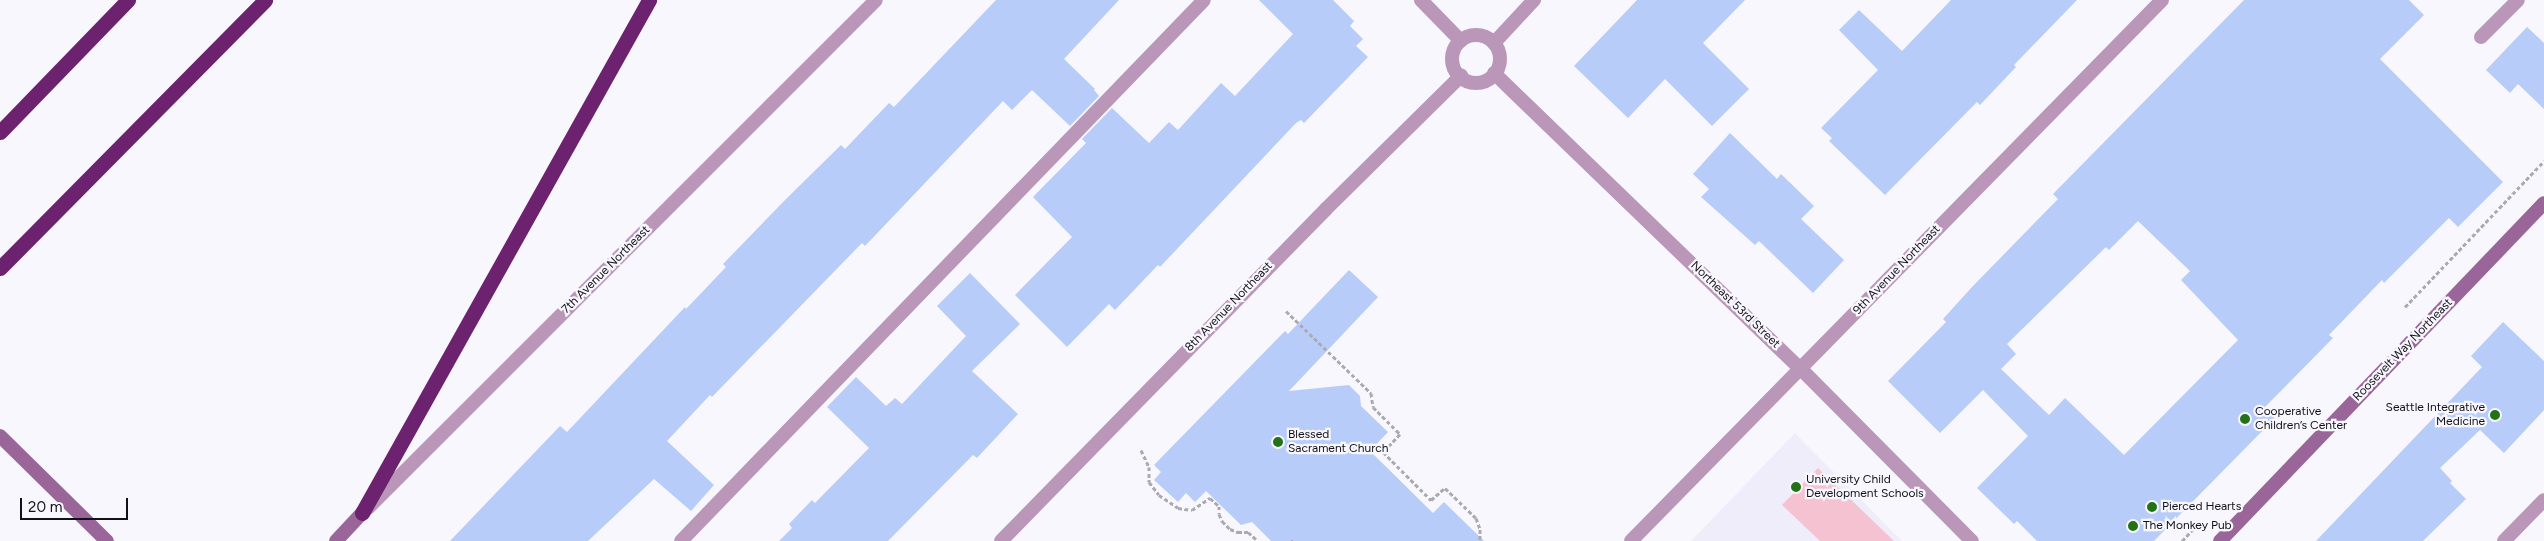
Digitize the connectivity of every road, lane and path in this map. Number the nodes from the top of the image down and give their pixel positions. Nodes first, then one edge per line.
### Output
1 (128, 0) edge
2 (265, 0) edge
3 (649, 0) edge
4 (876, 0) edge
5 (1204, 0) edge
6 (1421, 0) edge
7 (1534, 0) edge
8 (2162, 0) edge
9 (2518, 0) edge
10 (2481, 37) dead end
11 (1461, 41) junction
12 (1494, 43) junction
13 (1494, 73) junction
14 (1461, 76) junction
15 (0, 132) edge
16 (2544, 203) edge
17 (0, 268) edge
18 (1286, 311) dead end
19 (1800, 368) junction
20 (0, 436) edge
21 (1141, 450) dead end
22 (2544, 500) edge
23 (362, 514) junction
24 (107, 541) edge
25 (336, 541) edge
26 (349, 541) edge
27 (681, 541) edge
28 (1001, 541) edge
29 (1258, 541) edge
30 (1480, 541) edge
31 (1631, 541) edge
32 (1972, 541) edge
33 (2220, 541) edge
34 (2504, 541) edge

1 - 15 highway
2 - 17 highway
3 - 23 highway
4 - 23 street, 7th Avenue Northeast
5 - 27 street
6 - 11 street
7 - 12 street
8 - 19 street, 9th Avenue Northeast
9 - 10 street
11 - 12 street
11 - 14 street
12 - 13 street
13 - 14 street
13 - 19 street, Northeast 53rd Street
14 - 28 street, 8th Avenue Northeast
16 - 33 main road, Roosevelt Way Northeast
18 - 30 path
19 - 31 street, 9th Avenue Northeast
19 - 32 street, Northeast 53rd Street
20 - 24 main road
21 - 29 path
22 - 34 street
23 - 25 main road, 7th Avenue Northeast
23 - 26 main road

